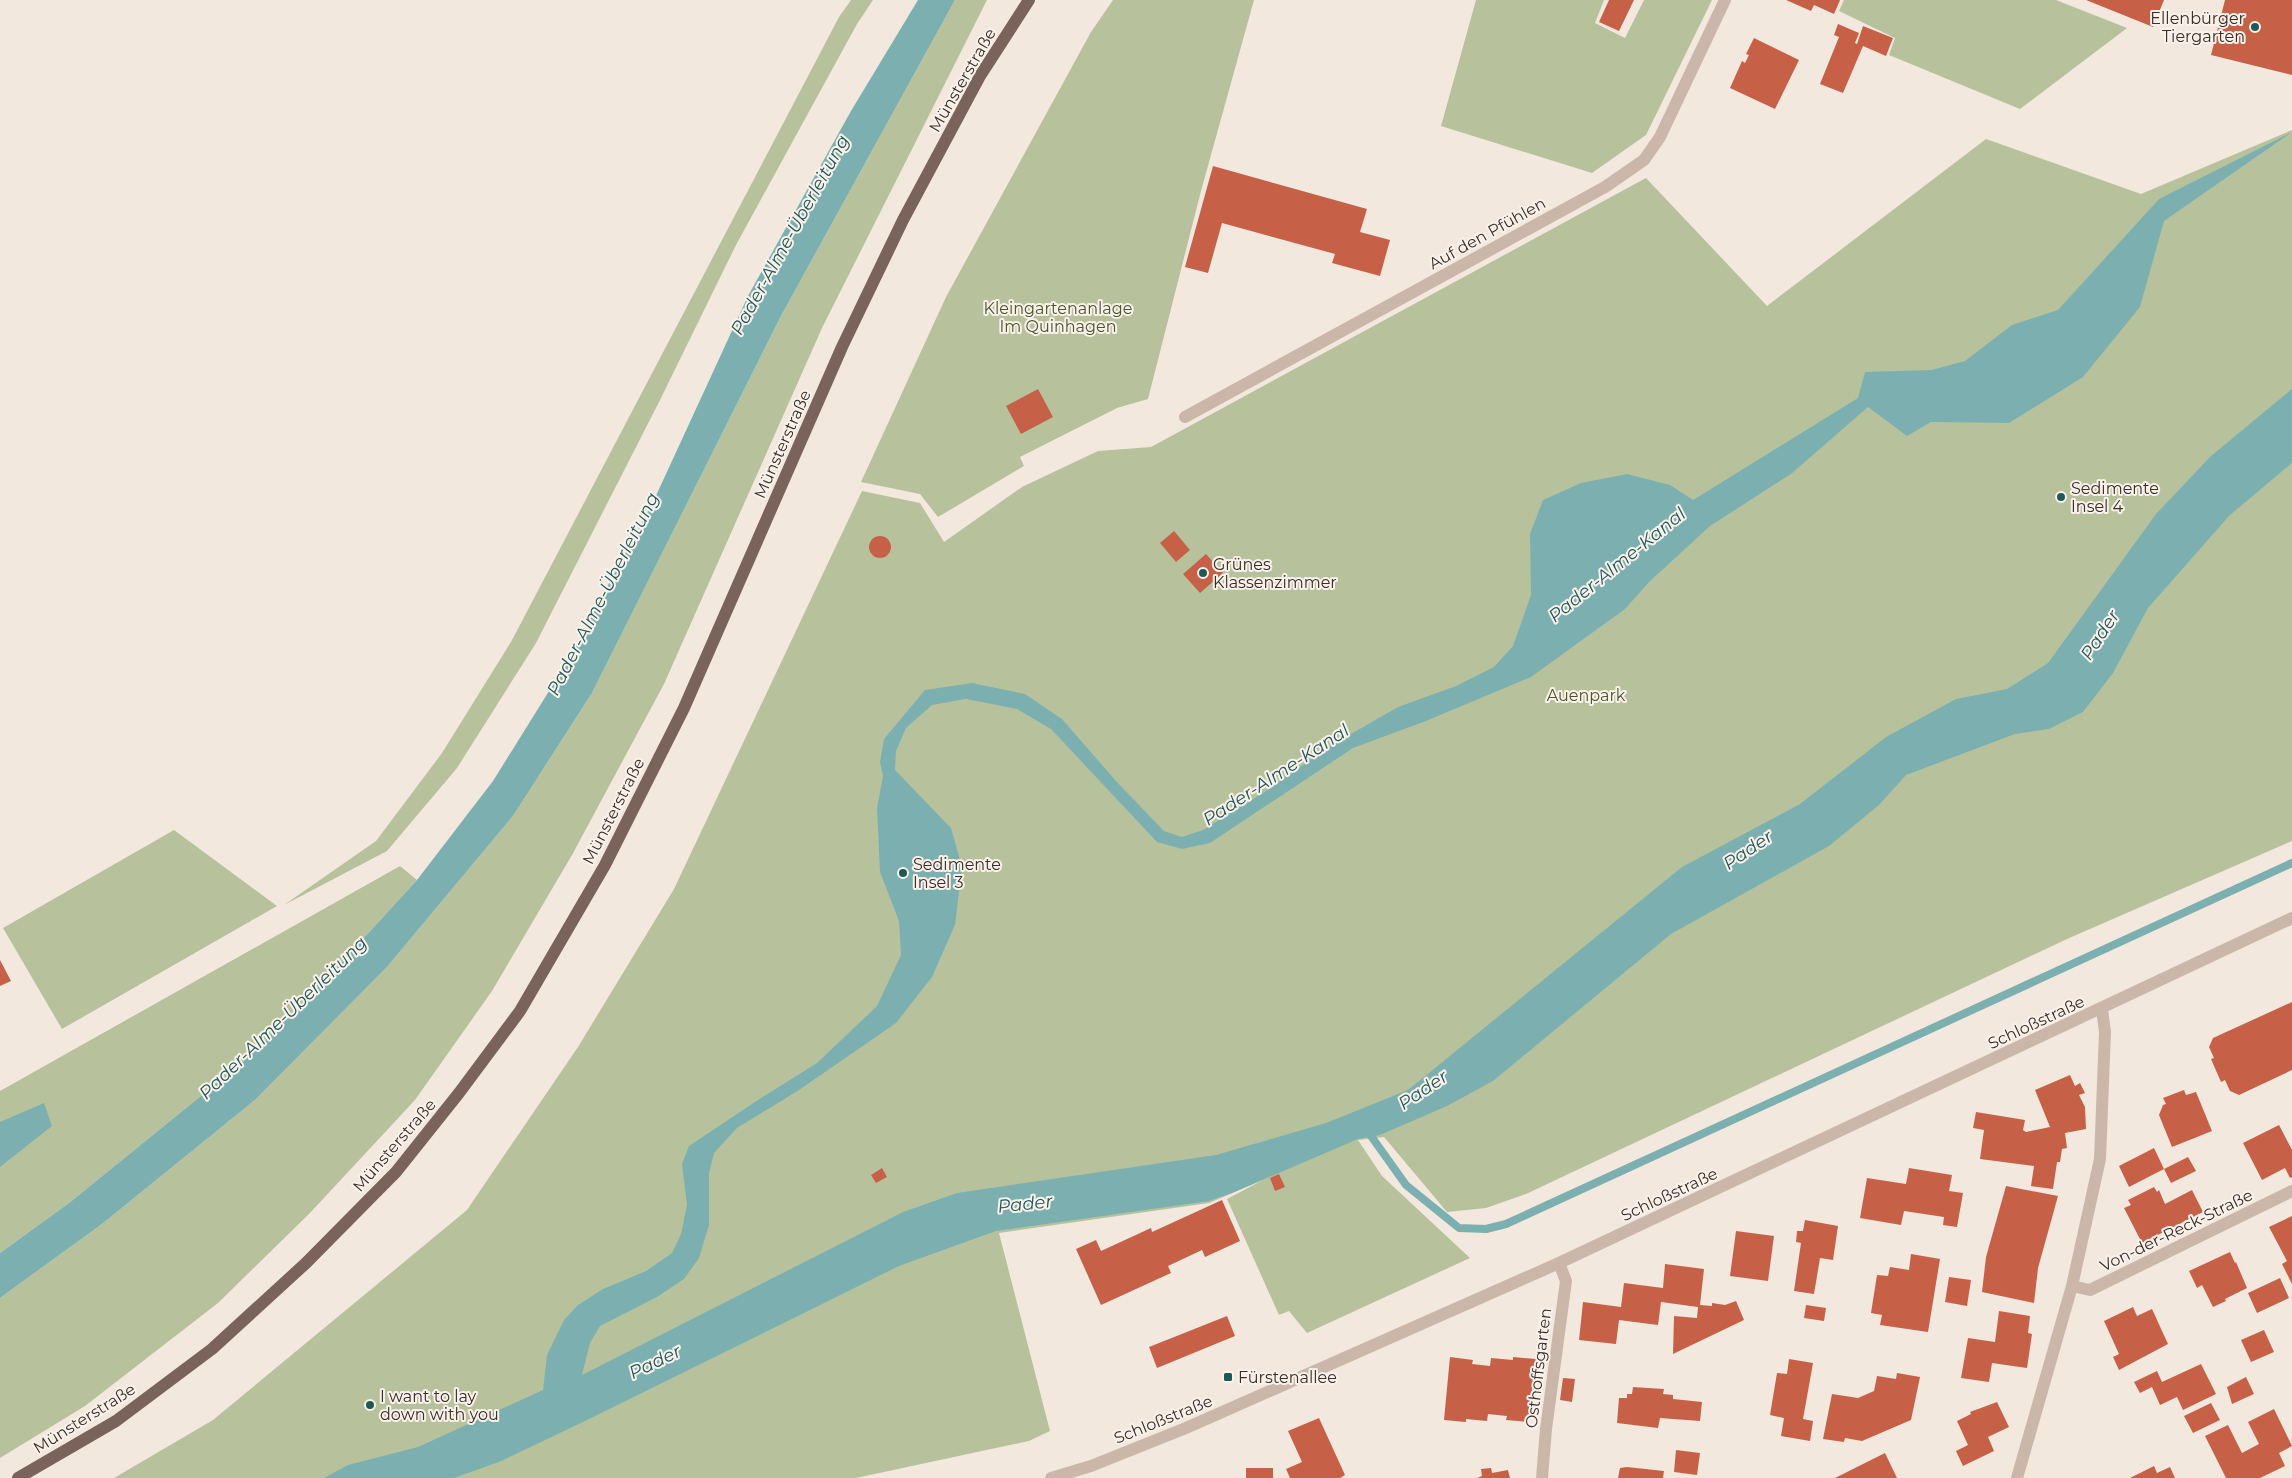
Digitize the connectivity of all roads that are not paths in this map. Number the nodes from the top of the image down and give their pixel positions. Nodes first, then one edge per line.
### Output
1 (1029, 0) edge
2 (1725, 0) edge
3 (1185, 417) dead end
4 (2292, 918) edge
5 (2102, 1009) junction
6 (2292, 1191) edge
7 (1559, 1263) junction
8 (2072, 1286) junction
9 (18, 1478) edge
10 (1051, 1478) edge
11 (1542, 1478) edge
12 (2017, 1478) edge

1 - 9 main road, Münsterstraße
2 - 3 street, Auf den Pfühlen
4 - 5 street, Schloßstraße
5 - 7 street, Schloßstraße
5 - 8 street, Von-der-Reck-Straße
6 - 8 street, Von-der-Reck-Straße
7 - 10 street, Schloßstraße
7 - 11 street, Osthoffsgarten
8 - 12 street, Von-der-Reck-Straße

